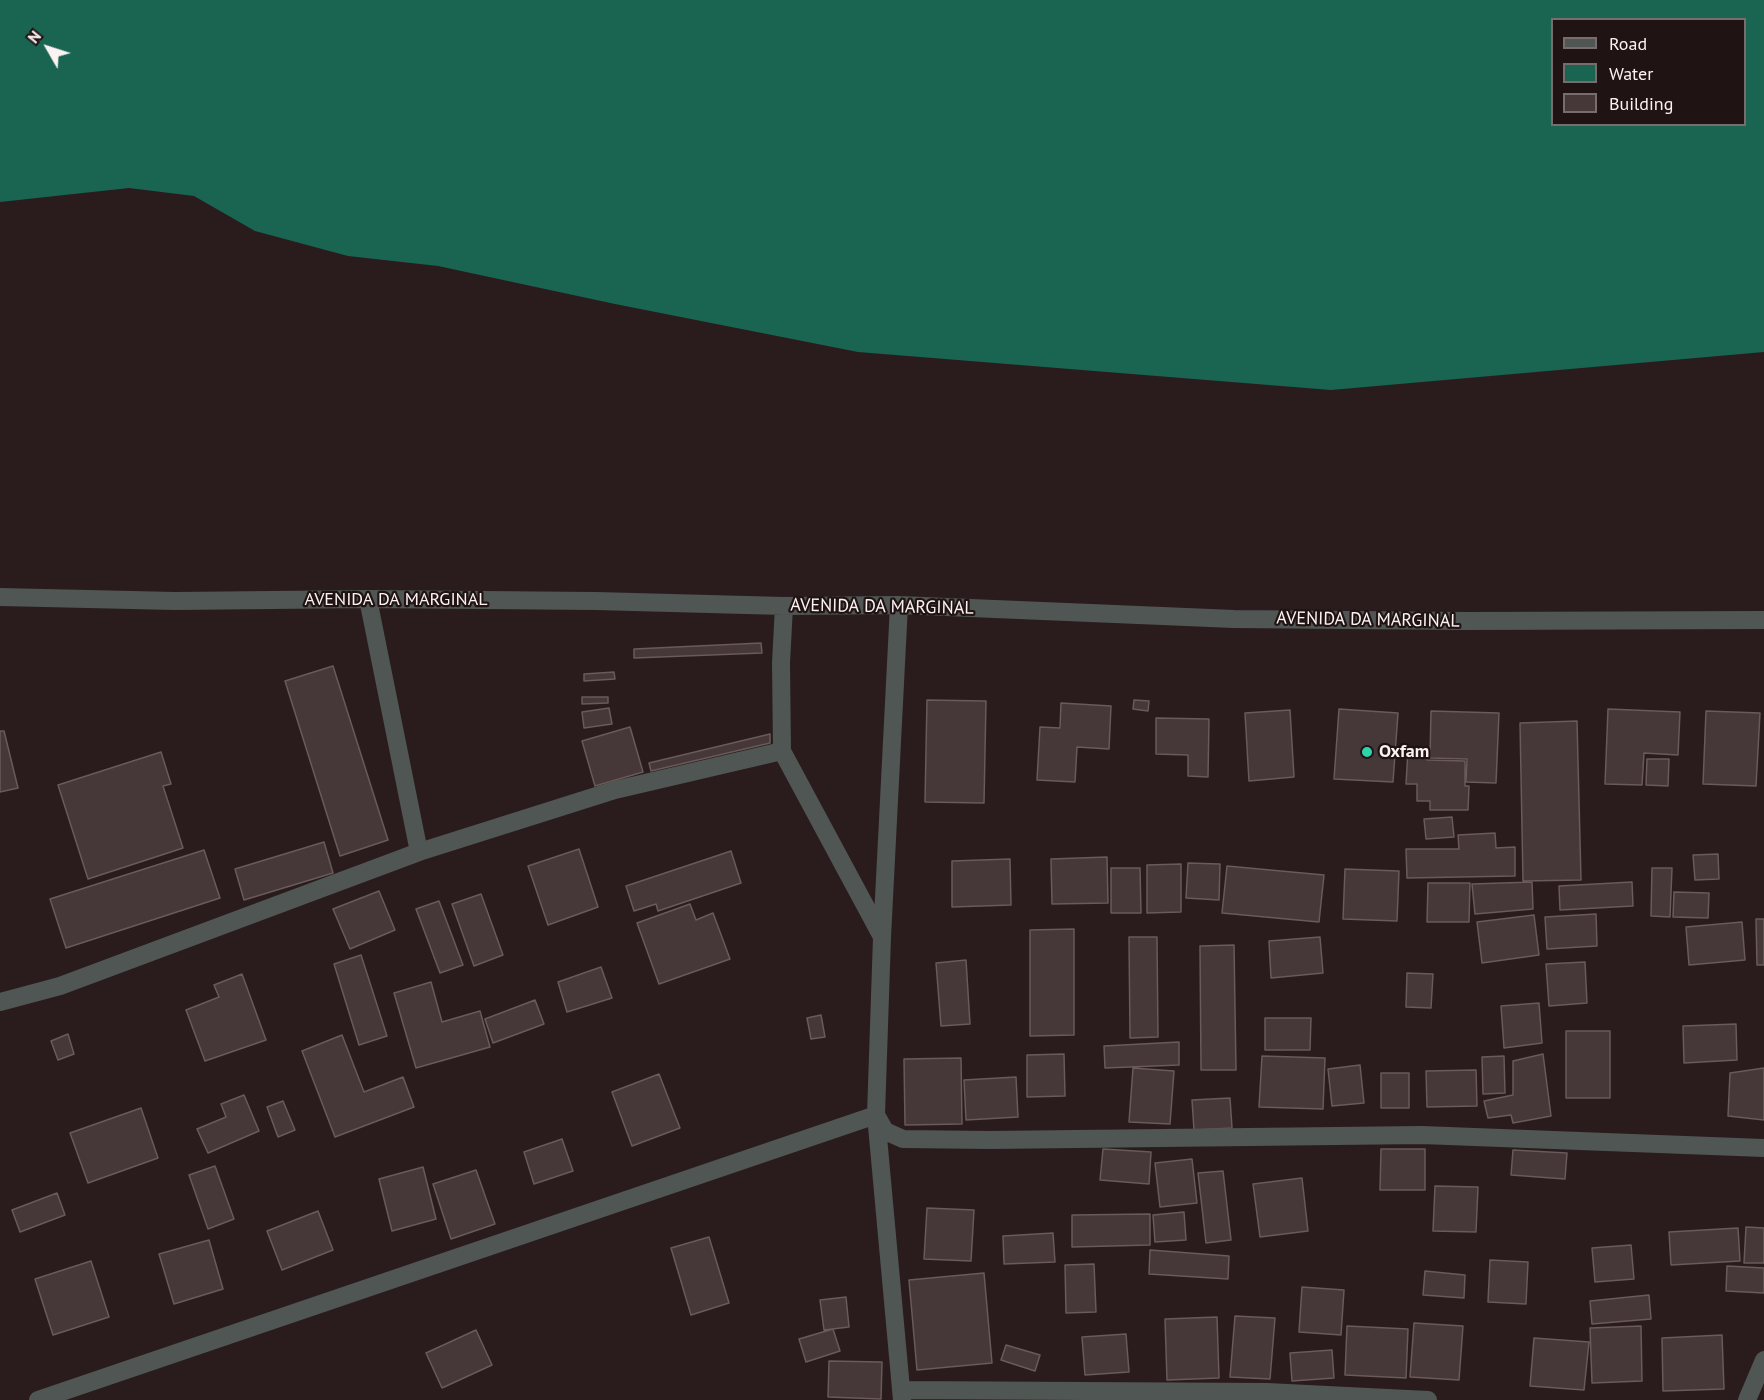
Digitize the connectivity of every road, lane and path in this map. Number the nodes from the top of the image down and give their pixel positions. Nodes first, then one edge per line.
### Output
1 (0, 597) edge
2 (368, 599) junction
3 (899, 605) junction
4 (784, 606) junction
5 (1764, 620) edge
6 (782, 751) junction
7 (418, 852) junction
8 (882, 937) junction
9 (0, 1002) edge
10 (876, 1116) junction
11 (1764, 1148) edge
12 (1764, 1360) edge
13 (902, 1395) edge
14 (38, 1400) edge
15 (1428, 1400) edge
16 (1747, 1400) edge

1 - 2 street, AVENIDA DA MARGINAL
2 - 4 street, AVENIDA DA MARGINAL
2 - 7 street
3 - 4 street, AVENIDA DA MARGINAL
3 - 5 street, AVENIDA DA MARGINAL
3 - 8 street
4 - 6 street
6 - 7 street
6 - 8 street
7 - 9 street
8 - 10 street
10 - 11 street
10 - 13 street
10 - 14 street
12 - 16 street
13 - 15 street

